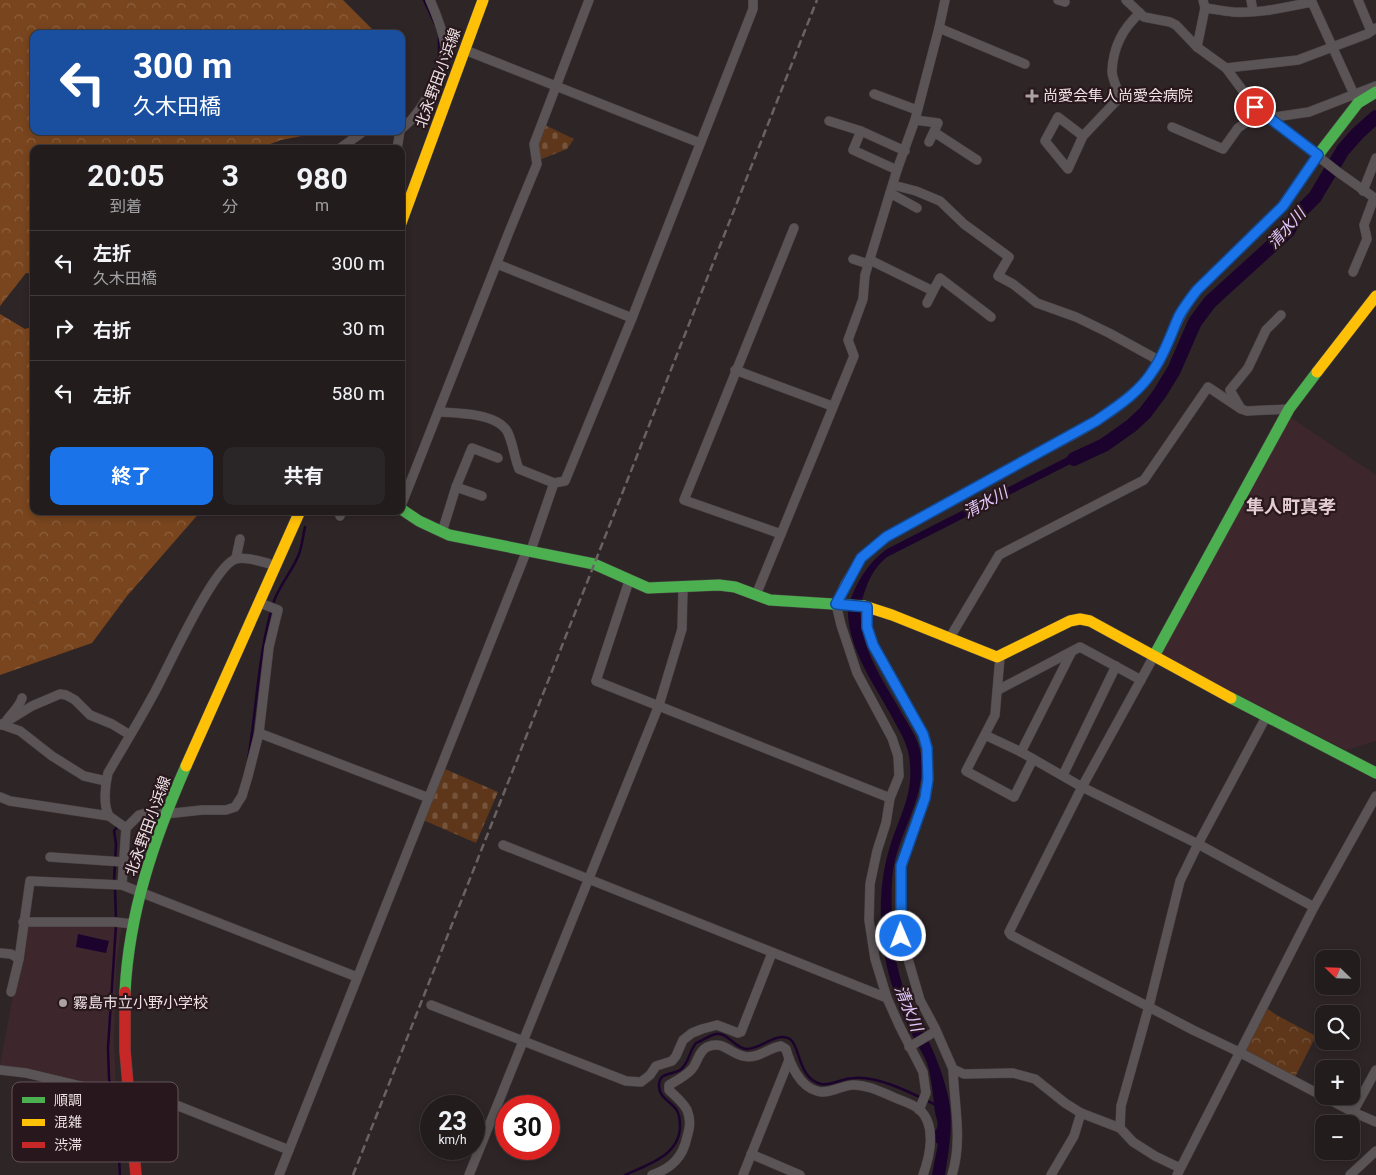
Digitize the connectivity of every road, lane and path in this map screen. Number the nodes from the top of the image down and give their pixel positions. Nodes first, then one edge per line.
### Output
1 (430, 0) edge
2 (483, 0) edge
3 (589, 0) edge
4 (753, 0) edge
5 (945, 0) edge
6 (1126, 0) edge
7 (1251, 0) edge
8 (1358, 0) edge
9 (1311, 1) edge
10 (1204, 4) edge
11 (1254, 11) junction
12 (1140, 13) junction
13 (939, 28) junction
14 (1374, 29) edge
15 (1197, 47) junction
16 (1332, 48) junction
17 (465, 50) junction
18 (1025, 64) dead end
19 (1226, 68) junction
20 (437, 78) junction
21 (453, 82) junction
22 (1376, 86) edge
23 (555, 87) junction
24 (1376, 92) edge
25 (874, 94) dead end
26 (1356, 99) junction
27 (1255, 107) junction
28 (917, 110) junction
29 (1268, 118) junction
30 (915, 120) junction
31 (829, 121) dead end
32 (405, 126) edge
33 (1172, 127) dead end
34 (861, 131) junction
35 (934, 132) junction
36 (358, 135) edge
37 (1083, 136) junction
38 (929, 142) dead end
39 (700, 143) junction
40 (345, 145) edge
41 (905, 151) junction
42 (1318, 155) junction
43 (1376, 158) edge
44 (977, 160) dead end
45 (897, 170) junction
46 (891, 189) junction
47 (1363, 191) junction
48 (405, 196) edge
49 (1375, 199) edge
50 (917, 208) dead end
51 (794, 228) dead end
52 (853, 259) dead end
53 (869, 262) junction
54 (496, 264) junction
55 (1353, 272) dead end
56 (933, 291) junction
57 (1376, 296) edge
58 (927, 303) dead end
59 (1281, 315) dead end
60 (991, 317) dead end
61 (632, 318) junction
62 (1160, 361) junction
63 (735, 370) junction
64 (832, 406) junction
65 (1241, 409) junction
66 (1289, 409) junction
67 (440, 412) junction
68 (498, 458) dead end
69 (554, 483) junction
70 (456, 487) junction
71 (482, 496) dead end
72 (405, 498) edge
73 (405, 511) edge
74 (298, 515) edge
75 (442, 532) junction
76 (781, 534) junction
77 (240, 539) dead end
78 (529, 550) junction
79 (236, 558) junction
80 (276, 566) junction
81 (629, 581) junction
82 (683, 588) junction
83 (756, 595) junction
84 (264, 604) junction
85 (839, 604) junction
86 (865, 606) junction
87 (949, 639) junction
88 (1071, 652) junction
89 (1154, 656) junction
90 (1000, 657) junction
91 (1116, 666) junction
92 (1141, 680) junction
93 (998, 690) junction
94 (22, 698) dead end
95 (659, 705) junction
96 (1266, 717) junction
97 (2, 724) edge
98 (259, 733) junction
99 (130, 735) junction
100 (985, 735) junction
101 (1021, 752) junction
102 (1033, 759) junction
103 (1376, 773) edge
104 (1063, 776) junction
105 (106, 780) junction
106 (1082, 786) junction
107 (1376, 796) edge
108 (0, 797) edge
109 (429, 798) junction
110 (890, 798) junction
111 (165, 814) junction
112 (110, 817) junction
113 (123, 826) junction
114 (1198, 844) junction
115 (503, 845) dead end
116 (50, 857) dead end
117 (121, 862) junction
118 (589, 880) junction
119 (117, 885) junction
120 (140, 892) junction
121 (1314, 908) junction
122 (23, 922) junction
123 (123, 923) junction
124 (0, 953) edge
125 (772, 953) junction
126 (19, 958) junction
127 (357, 976) junction
128 (11, 992) dead end
129 (887, 998) junction
130 (431, 1005) dead end
131 (1149, 1006) junction
132 (936, 1031) junction
133 (523, 1041) junction
134 (909, 1047) junction
135 (1239, 1052) junction
136 (790, 1060) junction
137 (953, 1069) junction
138 (0, 1070) edge
139 (1376, 1070) edge
140 (64, 1082) edge
141 (128, 1082) edge
142 (178, 1106) edge
143 (919, 1110) junction
144 (1353, 1112) junction
145 (1081, 1113) junction
146 (1376, 1122) edge
147 (1120, 1128) junction
148 (289, 1150) junction
149 (1376, 1151) edge
150 (751, 1154) junction
151 (135, 1162) edge
152 (1179, 1172) edge
153 (136, 1175) edge
154 (279, 1175) edge
155 (469, 1175) edge
156 (652, 1175) edge
157 (743, 1175) edge
158 (800, 1175) edge
159 (924, 1175) edge
160 (952, 1175) edge
161 (1051, 1175) edge
162 (1350, 1175) edge

1 - 20 street
2 - 17 street, 北永野田小浜線
3 - 23 street
4 - 39 street
5 - 13 street
6 - 12 street
7 - 11 street
8 - 14 street
9 - 11 street
9 - 16 street
10 - 11 street
10 - 15 street
12 - 15 street
12 - 37 street
13 - 18 street
13 - 28 street
14 - 16 street
15 - 19 street
16 - 19 street
16 - 26 street
17 - 21 street, 北永野田小浜線
17 - 23 street
19 - 27 street
20 - 21 street
20 - 32 street
21 - 48 street, 北永野田小浜線
22 - 26 street
23 - 39 street
23 - 54 street
24 - 26 street
25 - 28 street
26 - 29 street
26 - 42 street
27 - 29 street
27 - 33 street
28 - 30 street
29 - 42 street
30 - 35 street
30 - 41 street
31 - 34 street
34 - 41 street
34 - 45 street
35 - 38 street
35 - 44 street
36 - 40 street
37 - 37 street
39 - 61 street
41 - 45 street
42 - 47 street
42 - 62 street
43 - 47 street
45 - 46 street
46 - 50 street
46 - 53 street
46 - 62 street
47 - 49 street
49 - 55 street
51 - 63 street
52 - 53 street
53 - 56 street
53 - 64 street
54 - 61 street
54 - 67 street
56 - 58 street
56 - 60 street
57 - 66 street
59 - 65 street
61 - 69 street
62 - 85 street
63 - 64 street
63 - 76 street
64 - 76 street
65 - 66 street
65 - 87 street
66 - 89 street
67 - 69 street
67 - 72 street
68 - 70 street
69 - 78 street
70 - 71 street
70 - 75 street
73 - 75 street
74 - 80 street, 北永野田小浜線
75 - 78 street
76 - 83 street
77 - 79 street
78 - 81 street
78 - 109 street
79 - 80 street
79 - 99 street
80 - 84 street, 北永野田小浜線
81 - 82 street
81 - 95 street
82 - 83 street
82 - 95 street
83 - 85 street
84 - 98 street
84 - 111 street, 北永野田小浜線
85 - 86 street
85 - 110 street
86 - 87 street
86 - 132 street
87 - 90 street
88 - 91 street
88 - 93 street
88 - 101 street
89 - 90 street
89 - 92 street
89 - 96 street
90 - 93 street
91 - 92 street
91 - 104 street
92 - 106 street
93 - 100 street
94 - 97 street
95 - 110 street
95 - 118 street
96 - 103 street
96 - 114 street
97 - 99 street
97 - 105 street
98 - 109 street
98 - 111 street
99 - 105 street
100 - 101 street
100 - 102 street
101 - 102 street
102 - 104 street
104 - 106 street
105 - 112 street
106 - 114 street
106 - 131 street
107 - 121 street
108 - 112 street
109 - 127 street
110 - 129 street
111 - 113 street
111 - 120 street, 北永野田小浜線
112 - 113 street
113 - 117 street
114 - 121 street
114 - 131 street
115 - 118 street
116 - 117 street
117 - 119 street
118 - 125 street
118 - 133 street
119 - 120 street
119 - 122 street
120 - 123 street, 北永野田小浜線
120 - 127 street
121 - 135 street
122 - 123 street
122 - 126 street
123 - 141 street, 北永野田小浜線
124 - 126 street
125 - 129 street
125 - 133 street
126 - 128 street
127 - 148 street
129 - 134 street
130 - 133 street
131 - 135 street
131 - 147 street
132 - 134 street
132 - 137 street
133 - 155 street
134 - 143 street
135 - 144 street
135 - 152 street
136 - 143 street
136 - 150 street
136 - 156 street
137 - 145 street
137 - 160 street
138 - 140 street
139 - 144 street
142 - 148 street
143 - 159 street
144 - 146 street
145 - 147 street
145 - 161 street
147 - 152 street
148 - 154 street
149 - 162 street
150 - 157 street
150 - 158 street
151 - 153 street, 北永野田小浜線

